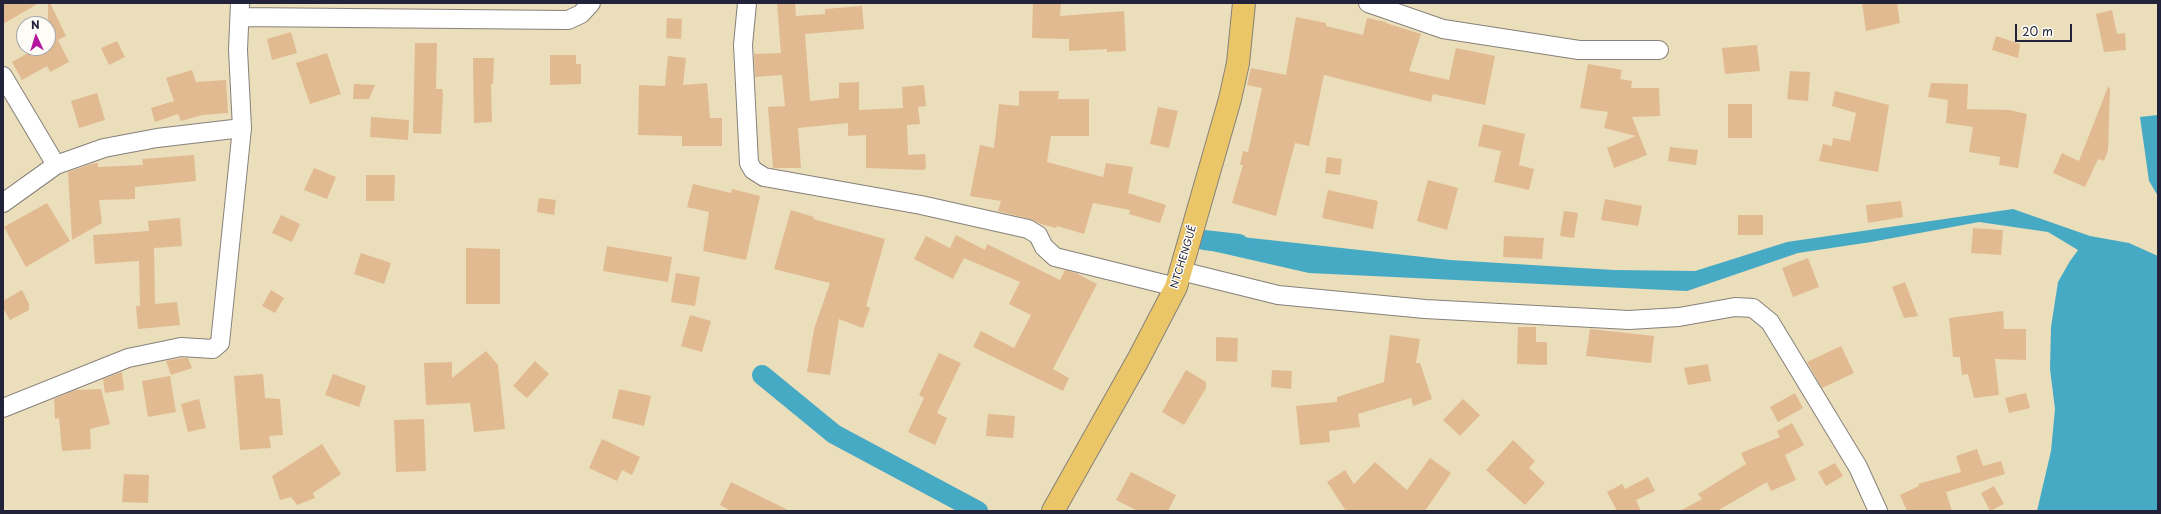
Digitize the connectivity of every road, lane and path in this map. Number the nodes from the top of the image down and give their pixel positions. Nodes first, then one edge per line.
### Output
1 (591, 3) edge
2 (747, 3) edge
3 (1244, 3) edge
4 (1368, 3) edge
5 (240, 10) edge
6 (1659, 50) dead end
7 (3, 76) edge
8 (242, 128) junction
9 (56, 165) junction
10 (3, 203) edge
11 (1179, 279) junction
12 (3, 408) edge
13 (1053, 511) edge
14 (1878, 511) edge

1 - 5 street
2 - 11 street
3 - 11 main road, NTCHENGUÉ
4 - 6 street
5 - 8 street
7 - 9 street
8 - 9 street
8 - 12 street
9 - 10 street
11 - 13 main road, NTCHENGUÉ
11 - 14 street

